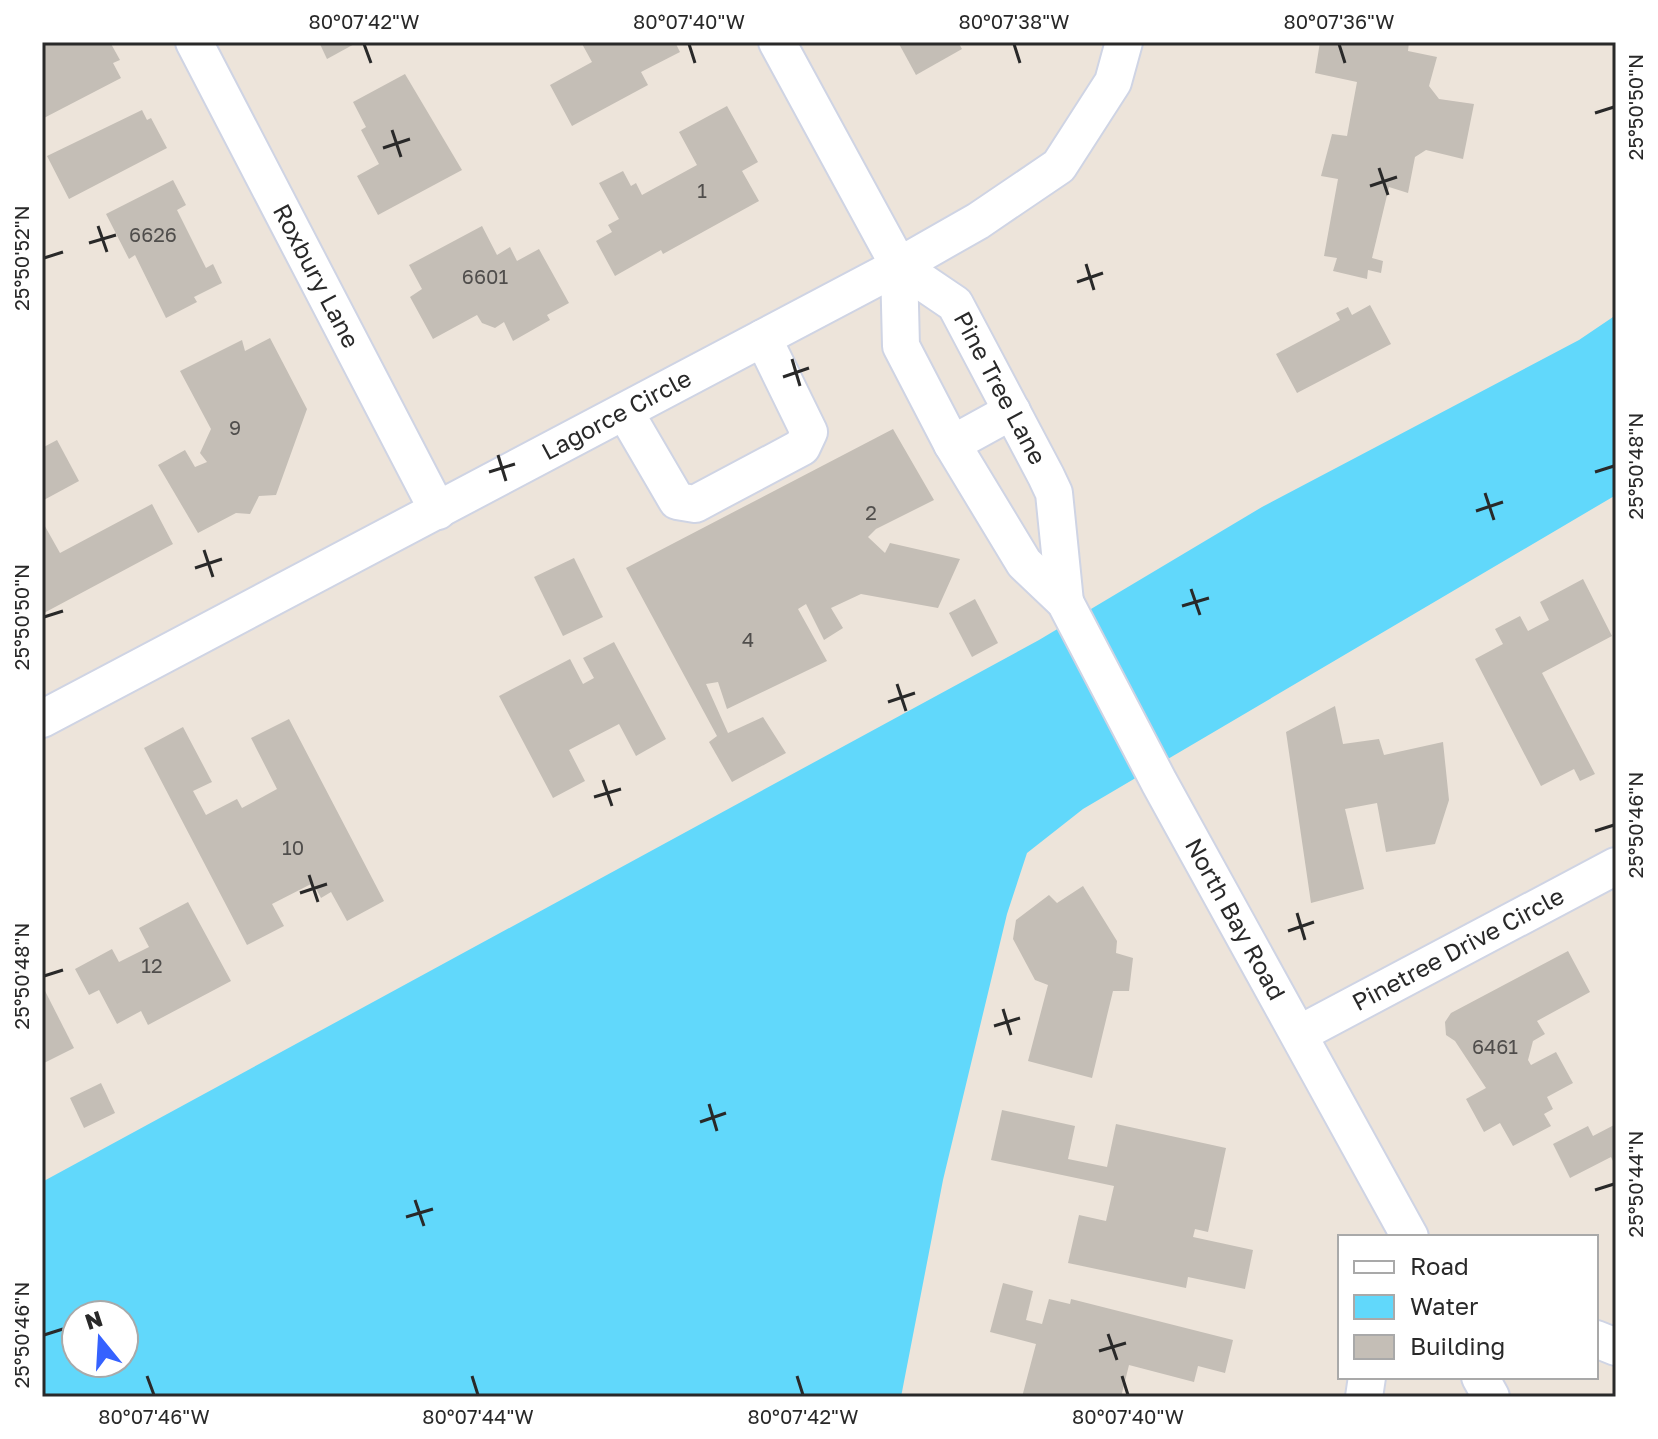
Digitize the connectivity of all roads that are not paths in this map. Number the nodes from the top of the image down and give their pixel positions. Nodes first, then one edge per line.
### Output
1 (194, 42) edge
2 (777, 42) edge
3 (1124, 42) edge
4 (899, 266) junction
5 (763, 338) junction
6 (1012, 411) junction
7 (625, 412) junction
8 (952, 444) junction
9 (438, 511) junction
10 (1065, 602) junction
11 (42, 719) edge
12 (1616, 866) edge
13 (1301, 1033) junction
14 (1399, 1227) edge
15 (1481, 1379) edge
16 (1491, 1397) edge

1 - 9 street, Roxbury Lane
2 - 4 street, Pine Tree Lane
3 - 4 street, Lagorce Circle
4 - 5 street, Lagorce Circle
4 - 6 street, Pine Tree Lane
4 - 8 street
5 - 7 street, Lagorce Circle
5 - 7 street
6 - 8 street
6 - 10 street, Pine Tree Lane
7 - 9 street, Lagorce Circle
8 - 10 street
9 - 11 street, Lagorce Circle
10 - 13 street, North Bay Road
12 - 13 street, Pinetree Drive Circle
13 - 14 street, North Bay Road
15 - 16 street

